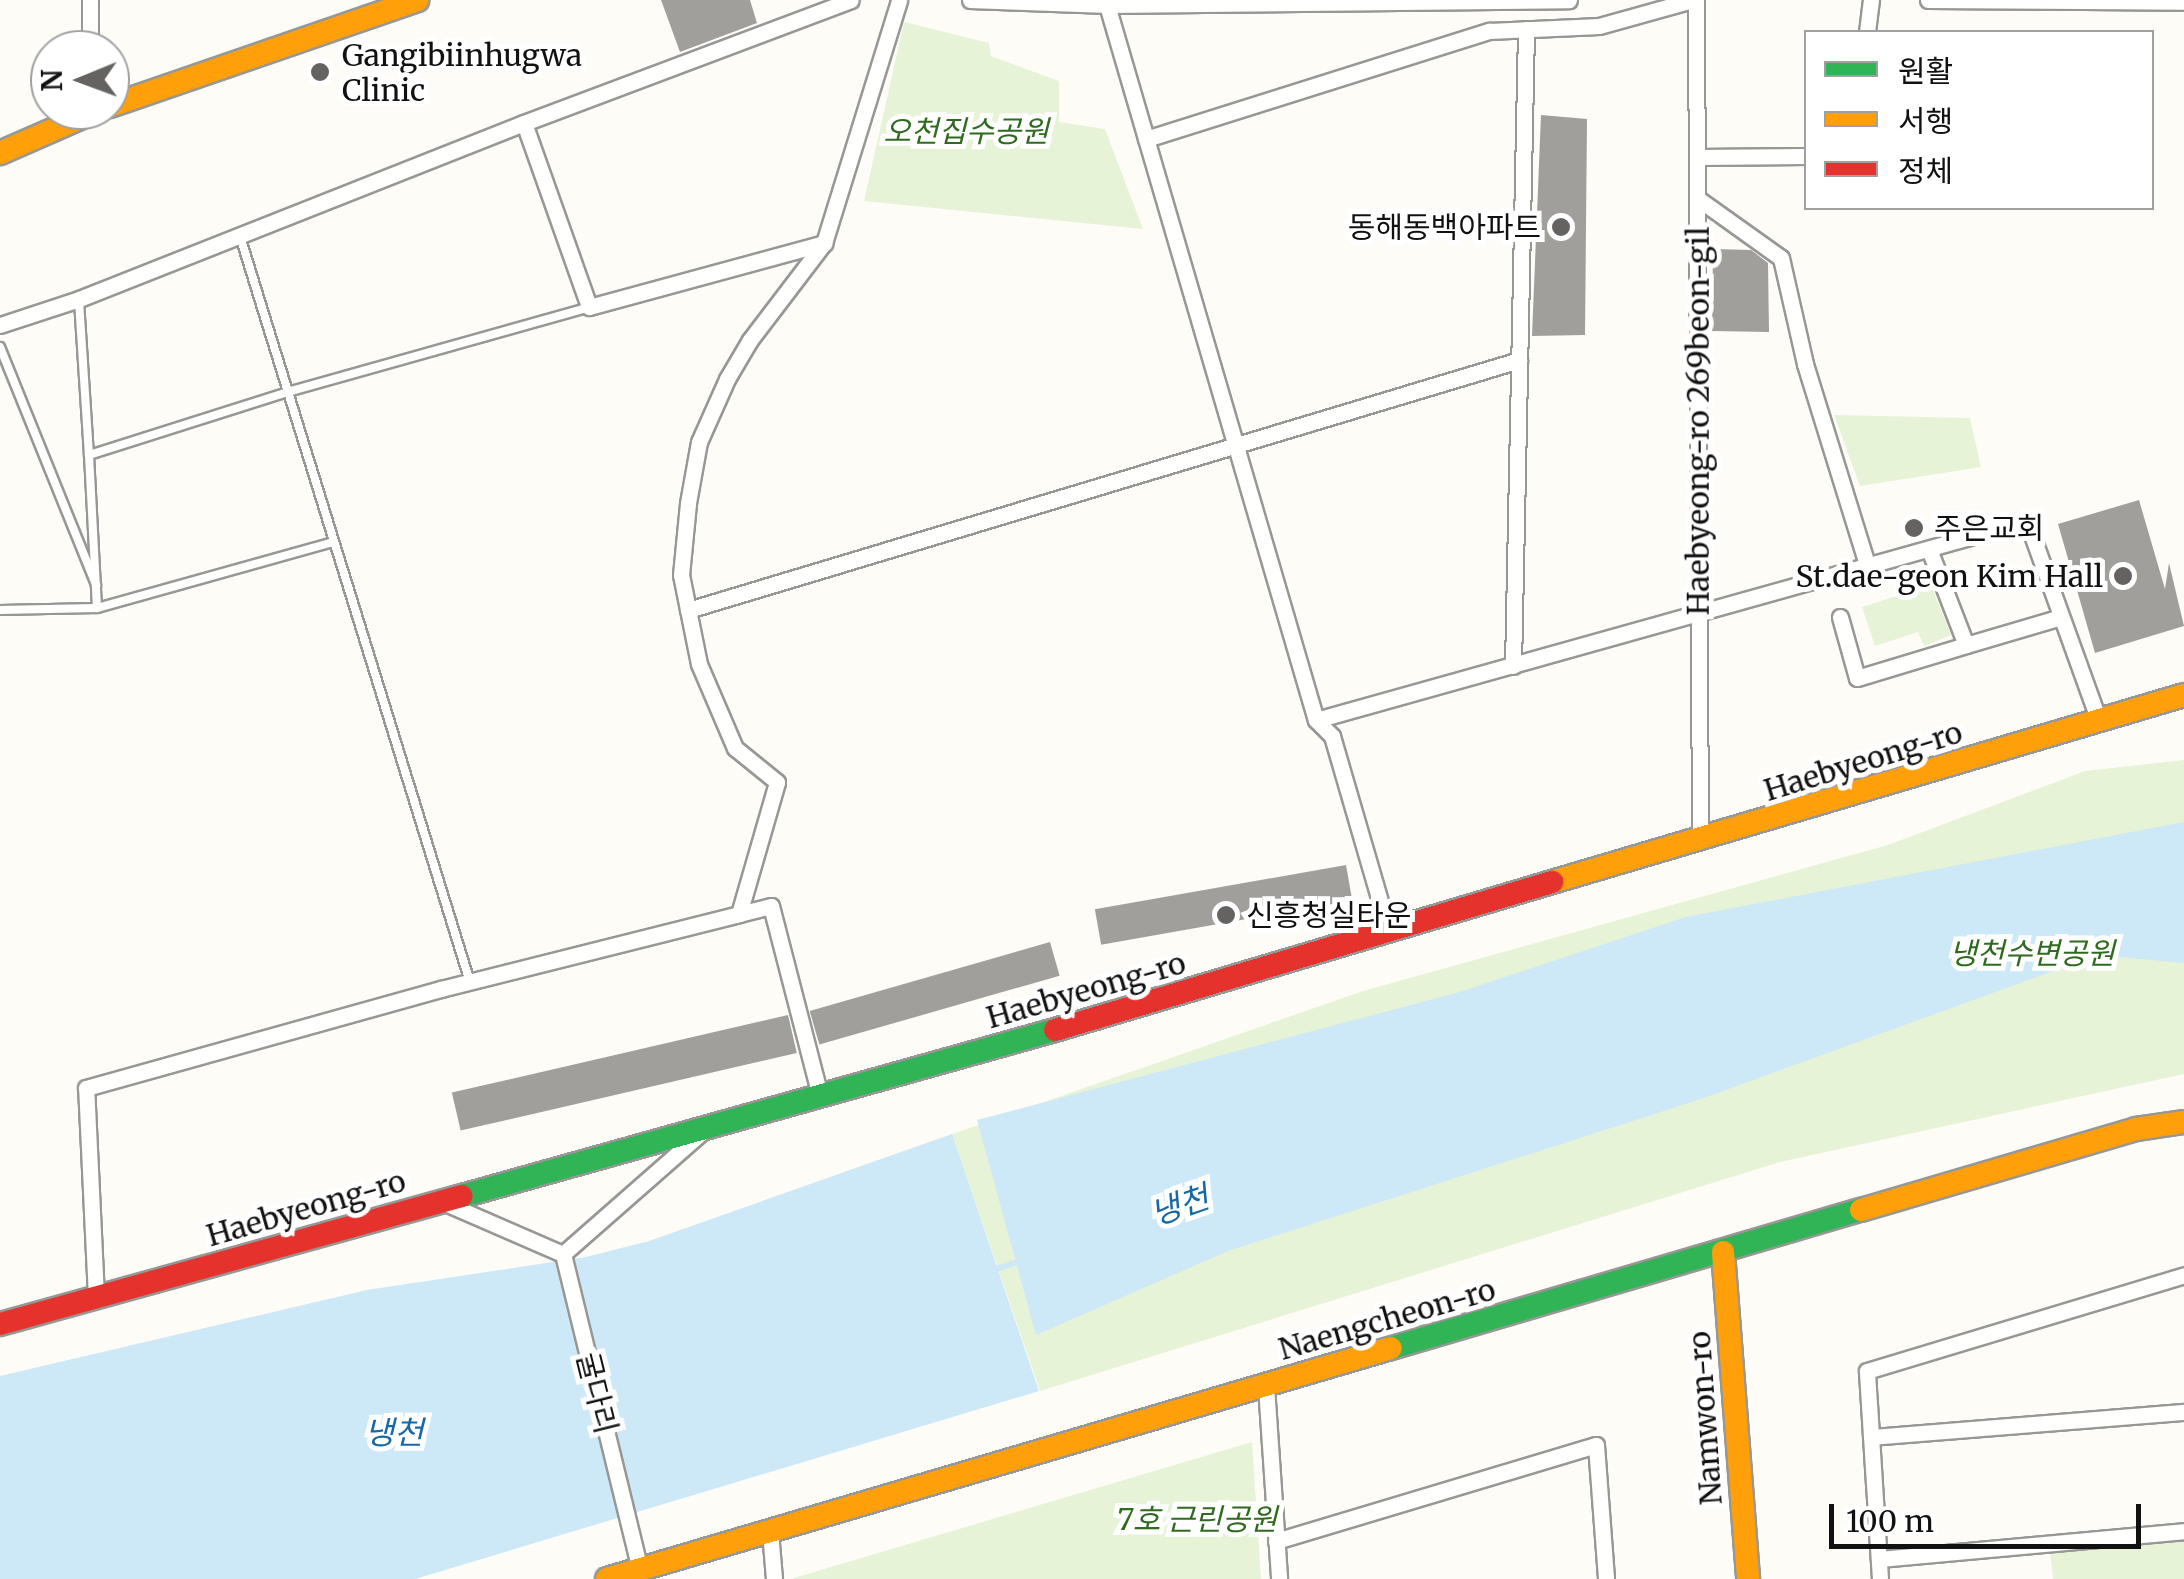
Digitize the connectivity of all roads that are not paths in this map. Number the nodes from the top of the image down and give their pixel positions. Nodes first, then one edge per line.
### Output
1 (90, 0) edge
2 (417, 0) edge
3 (851, 0) edge
4 (899, 0) edge
5 (970, 0) edge
6 (1569, 0) edge
7 (1694, 0) edge
8 (1871, 0) edge
9 (1928, 0) edge
10 (1107, 2) edge
11 (2184, 2) edge
12 (1526, 29) junction
13 (90, 30) edge
14 (1867, 30) edge
15 (130, 99) edge
16 (524, 123) junction
17 (51, 130) edge
18 (1146, 138) junction
19 (0, 152) edge
20 (1696, 156) junction
21 (1804, 156) edge
22 (1697, 198) junction
23 (239, 233) junction
24 (824, 243) junction
25 (79, 299) junction
26 (589, 307) junction
27 (0, 325) edge
28 (0, 347) edge
29 (1520, 360) junction
30 (291, 391) junction
31 (1236, 444) junction
32 (89, 455) junction
33 (334, 542) junction
34 (1929, 550) junction
35 (1868, 567) junction
36 (96, 586) junction
37 (97, 608) junction
38 (0, 610) edge
39 (688, 610) junction
40 (1699, 616) junction
41 (1840, 617) dead end
42 (2062, 617) junction
43 (1966, 645) junction
44 (1514, 666) junction
45 (2184, 695) edge
46 (1316, 720) junction
47 (2099, 721) junction
48 (1700, 841) junction
49 (739, 914) junction
50 (1389, 932) junction
51 (470, 982) junction
52 (820, 1096) junction
53 (2184, 1122) edge
54 (708, 1127) junction
55 (441, 1202) junction
56 (1723, 1252) junction
57 (564, 1257) junction
58 (2184, 1275) edge
59 (96, 1298) junction
60 (0, 1324) edge
61 (1266, 1386) junction
62 (2184, 1412) edge
63 (1871, 1437) junction
64 (2184, 1531) edge
65 (770, 1532) junction
66 (1276, 1541) junction
67 (1878, 1559) junction
68 (640, 1569) junction
69 (607, 1579) edge
70 (774, 1579) edge
71 (1279, 1579) edge
72 (1606, 1579) edge
73 (1748, 1579) edge
74 (1880, 1579) edge

1 - 13 street
2 - 15 main road
3 - 16 street
4 - 24 street
5 - 10 street
6 - 10 street
7 - 12 street
7 - 20 street, Haebyeong-ro 269beon-gil
8 - 14 street
9 - 11 street
10 - 18 street
12 - 18 street
12 - 29 street
16 - 23 street
16 - 26 street
17 - 19 main road
18 - 31 street
20 - 21 street
20 - 22 street, Haebyeong-ro 269beon-gil
22 - 35 street
22 - 40 street, Haebyeong-ro 269beon-gil
23 - 25 street
23 - 30 lane
24 - 26 street
24 - 39 street
25 - 27 street
25 - 32 lane
26 - 30 lane
28 - 36 lane
29 - 31 street
29 - 44 street
30 - 32 lane
30 - 33 lane
31 - 39 street
31 - 46 street
32 - 36 lane
33 - 37 lane
33 - 51 lane
34 - 35 street
34 - 42 street
34 - 43 street
35 - 40 street
36 - 37 lane
37 - 38 lane
39 - 49 street
40 - 44 street
40 - 48 street, Haebyeong-ro 269beon-gil
41 - 43 street
42 - 43 street
42 - 47 street
44 - 46 street
45 - 47 main road, Haebyeong-ro
46 - 50 street
47 - 48 main road, Haebyeong-ro
48 - 50 main road, Haebyeong-ro
49 - 51 street
49 - 52 street
50 - 52 main road, Haebyeong-ro
51 - 59 street
52 - 54 main road, Haebyeong-ro
53 - 56 main road, Naengcheon-ro
54 - 55 main road, Haebyeong-ro
54 - 57 street
55 - 57 street
55 - 59 main road, Haebyeong-ro
56 - 61 main road, Naengcheon-ro
56 - 73 main road, Namwon-ro
57 - 68 street, 굴다리
58 - 63 street
59 - 60 main road, Haebyeong-ro
61 - 65 main road, Naengcheon-ro
61 - 66 street
62 - 63 street
63 - 67 street
64 - 67 street
65 - 68 main road, Naengcheon-ro
65 - 70 street
66 - 71 street
66 - 72 street
67 - 74 street
68 - 69 main road, Naengcheon-ro

